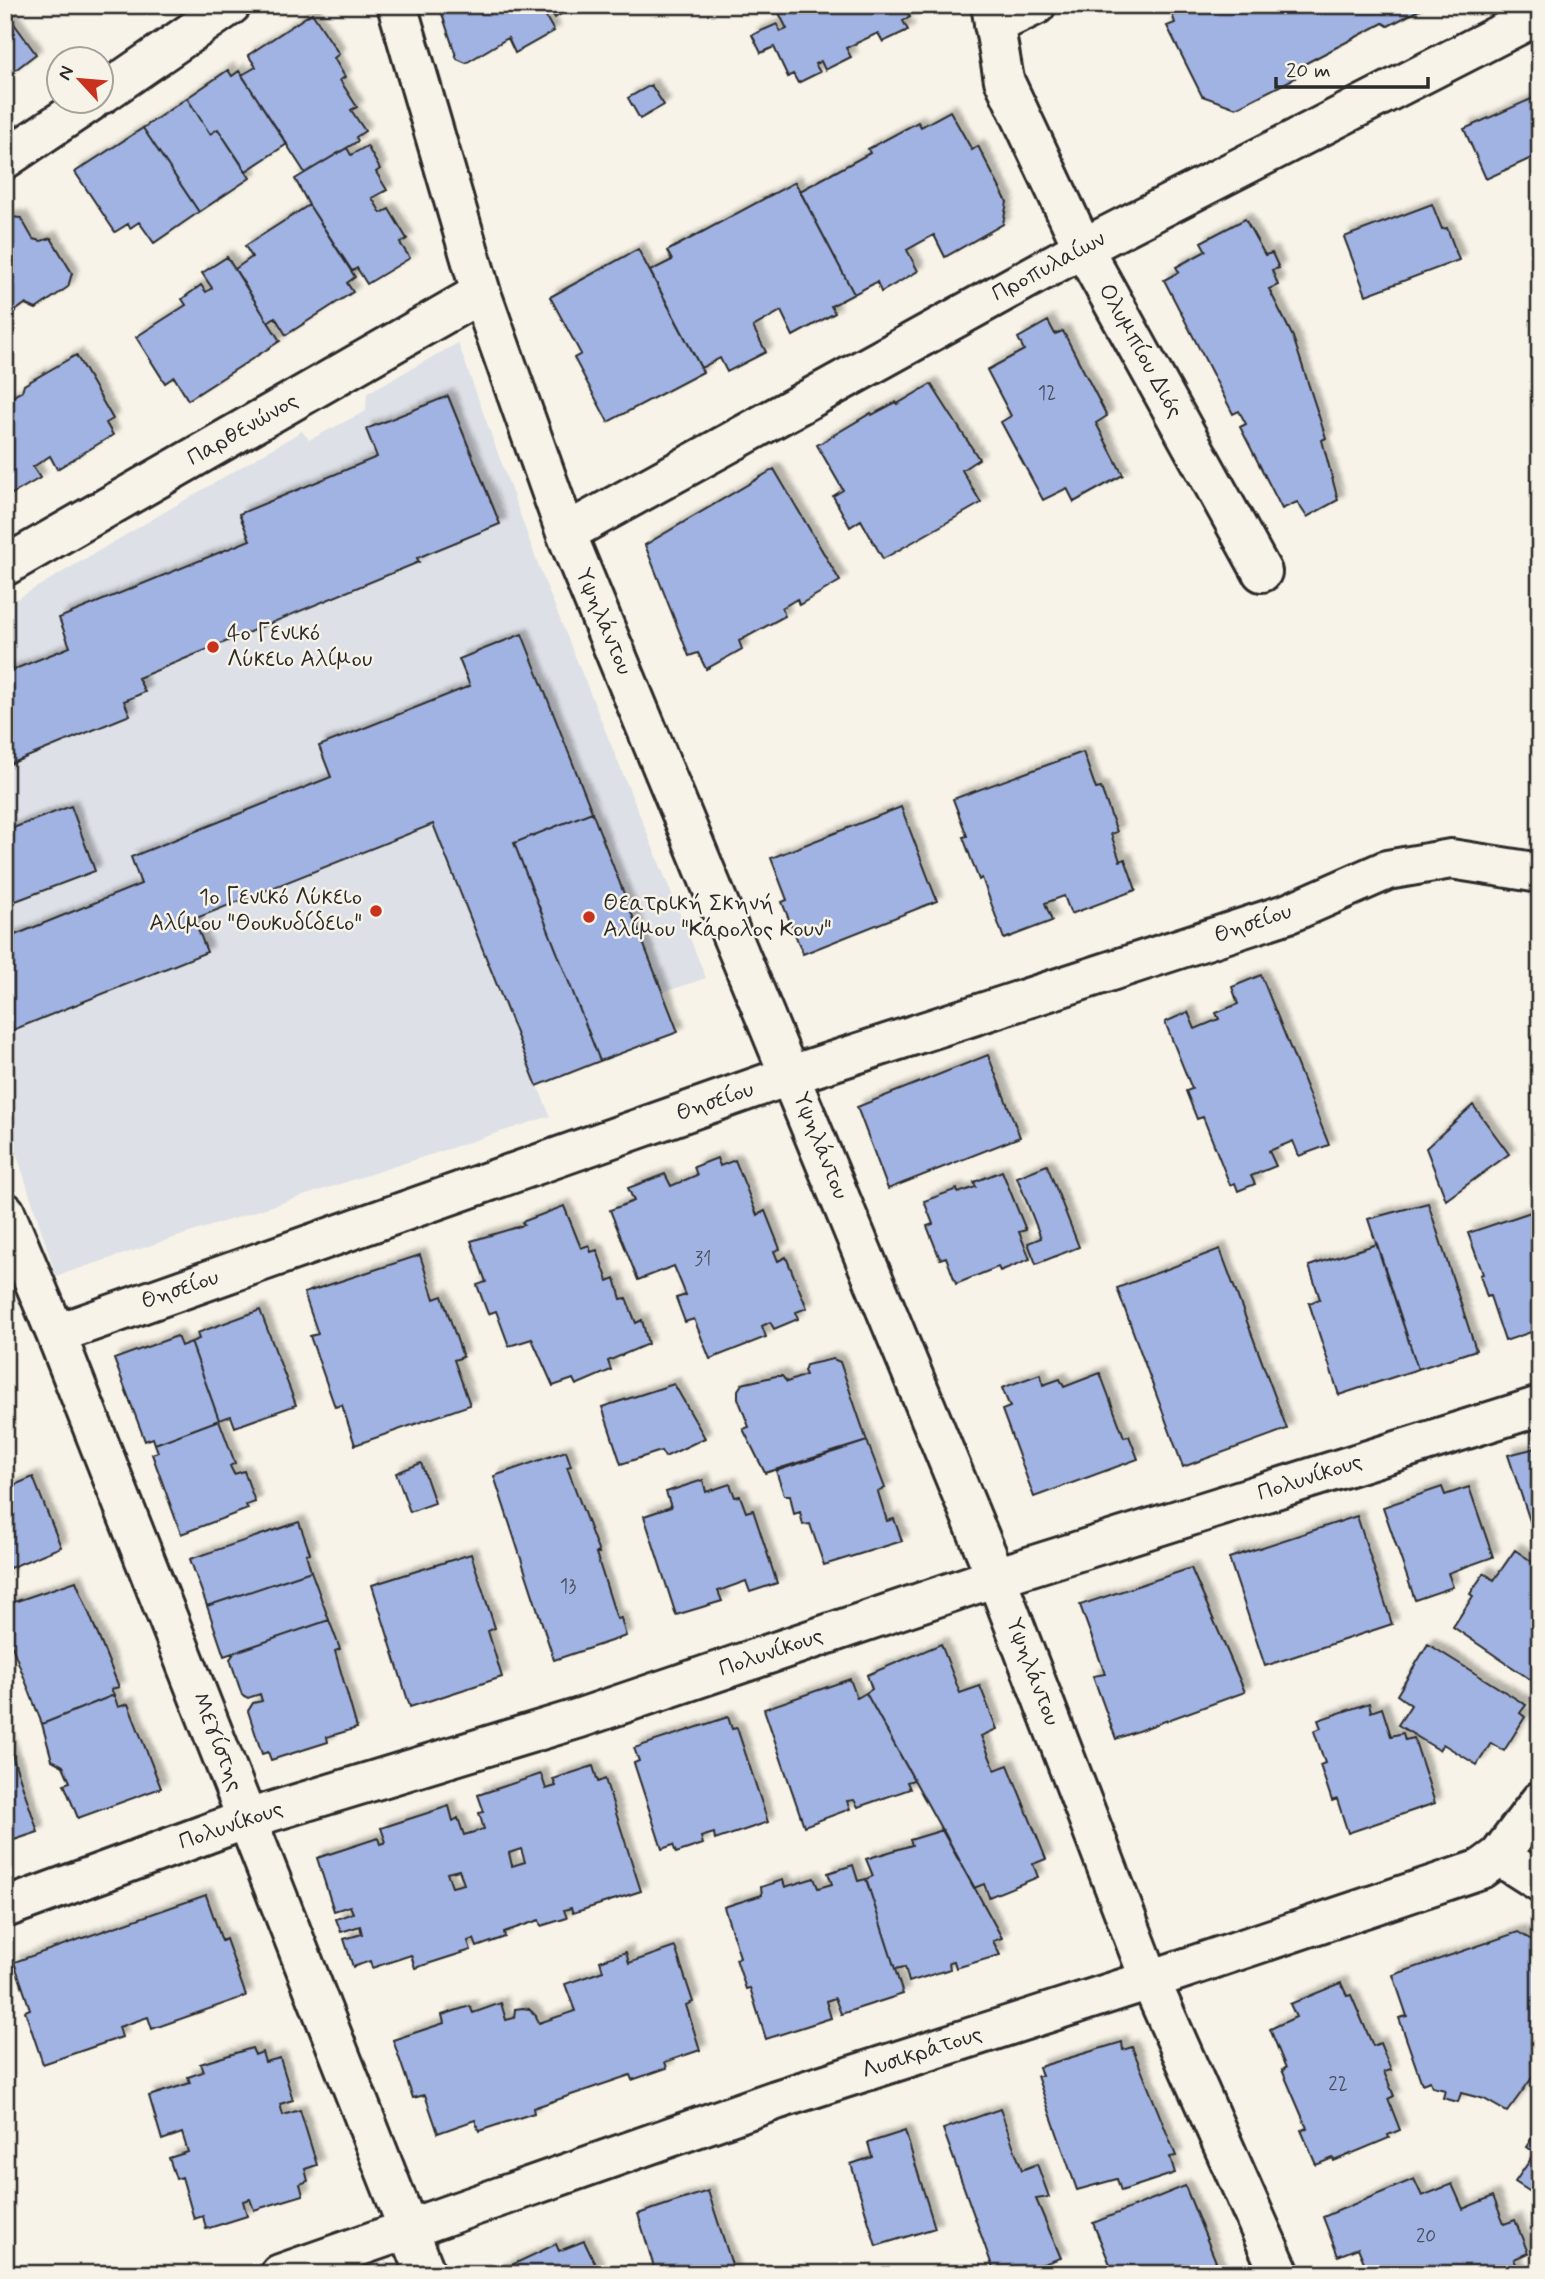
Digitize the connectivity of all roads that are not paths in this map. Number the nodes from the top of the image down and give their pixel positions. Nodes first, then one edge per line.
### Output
1 (231, 5) edge
2 (397, 5) edge
3 (1036, 5) edge
4 (992, 15) edge
5 (1519, 16) edge
6 (116, 84) edge
7 (69, 116) edge
8 (5, 159) edge
9 (1083, 248) junction
10 (481, 293) junction
11 (566, 533) junction
12 (5, 566) edge
13 (1262, 572) dead end
14 (1540, 873) edge
15 (791, 1075) junction
16 (5, 1212) edge
17 (56, 1334) junction
18 (1540, 1406) edge
19 (996, 1577) junction
20 (1540, 1801) edge
21 (247, 1819) junction
22 (1499, 1856) junction
23 (1540, 1882) edge
24 (5, 1908) edge
25 (1150, 1980) junction
26 (408, 2230) junction
27 (280, 2274) edge
28 (426, 2274) edge
29 (1280, 2274) edge

1 - 6 street
2 - 10 street, Υψηλάντου
3 - 4 street
4 - 9 street, Ολυμπίου Διός
5 - 9 street, Προπυλαίων
7 - 8 street
9 - 11 street, Προπυλαίων
9 - 13 street, Ολυμπίου Διός
10 - 11 street, Υψηλάντου
10 - 12 street, Παρθενώνος
11 - 15 street, Υψηλάντου
14 - 15 street, Θησείου
15 - 17 street, Θησείου
15 - 19 street, Υψηλάντου
16 - 17 street, Μεγίστης
17 - 21 street, Μεγίστης
18 - 19 street, Πολυνίκους
19 - 21 street, Πολυνίκους
19 - 25 street, Υψηλάντου
20 - 22 street, Λυσικράτους
21 - 24 street, Πολυνίκους
21 - 26 street, Μεγίστης
22 - 23 street
22 - 25 street, Λυσικράτους
25 - 26 street, Λυσικράτους
25 - 29 street, Υψηλάντου
26 - 27 street, Λυσικράτους
26 - 28 street, Μεγίστης

